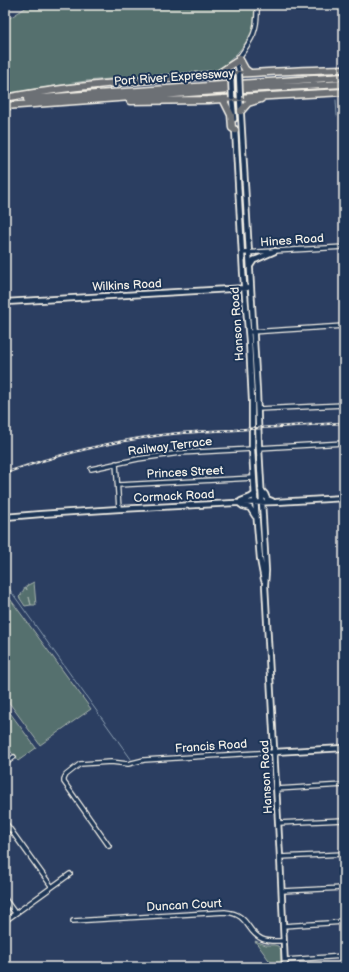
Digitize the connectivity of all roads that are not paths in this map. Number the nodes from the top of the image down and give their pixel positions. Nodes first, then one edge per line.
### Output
1 (257, 5) edge
2 (237, 60) junction
3 (344, 69) edge
4 (250, 73) junction
5 (231, 74) junction
6 (239, 74) junction
7 (216, 75) junction
8 (344, 78) edge
9 (344, 84) edge
10 (344, 92) edge
11 (270, 96) junction
12 (232, 98) junction
13 (240, 98) junction
14 (5, 99) edge
15 (105, 99) junction
16 (223, 99) junction
17 (5, 106) edge
18 (241, 111) junction
19 (235, 130) junction
20 (344, 247) edge
21 (276, 251) junction
22 (242, 253) junction
23 (249, 253) junction
24 (250, 266) junction
25 (245, 288) junction
26 (251, 288) junction
27 (5, 302) edge
28 (344, 326) edge
29 (251, 332) junction
30 (252, 401) junction
31 (344, 405) edge
32 (258, 409) junction
33 (344, 443) edge
34 (259, 448) junction
35 (252, 449) junction
36 (116, 463) junction
37 (91, 469) dead end
38 (254, 478) junction
39 (118, 486) junction
40 (261, 490) junction
41 (255, 494) junction
42 (344, 498) edge
43 (262, 502) junction
44 (276, 502) junction
45 (237, 503) junction
46 (256, 503) junction
47 (119, 509) junction
48 (263, 514) junction
49 (5, 517) edge
50 (257, 519) junction
51 (265, 586) junction
52 (344, 748) edge
53 (274, 752) junction
54 (14, 757) dead end
55 (5, 764) edge
56 (344, 785) edge
57 (276, 788) junction
58 (344, 820) edge
59 (5, 822) edge
60 (278, 823) junction
61 (109, 846) dead end
62 (344, 854) edge
63 (280, 857) junction
64 (70, 874) dead end
65 (52, 887) junction
66 (344, 888) edge
67 (282, 891) junction
68 (5, 899) edge
69 (15, 913) junction
70 (5, 921) edge
71 (74, 921) dead end
72 (344, 922) edge
73 (283, 926) junction
74 (284, 942) junction
75 (344, 956) edge
76 (285, 960) junction
77 (285, 967) edge

1 - 2 street, Hanson Road
2 - 4 highway
2 - 5 street, Hanson Road
2 - 6 street, Hanson Road
2 - 7 highway
3 - 4 highway
4 - 6 highway
5 - 6 highway
5 - 7 highway
5 - 12 main road, Hanson Road, bridge
6 - 13 main road, Hanson Road, bridge
7 - 14 highway
8 - 14 highway, Port River Expressway
9 - 15 highway, Port River Expressway
10 - 11 highway
11 - 13 highway
11 - 18 highway
12 - 13 highway
12 - 16 highway
12 - 19 main road, Hanson Road
13 - 18 main road, Hanson Road
15 - 16 highway
15 - 17 highway, Port River Expressway
16 - 19 highway
18 - 23 main road, Hanson Road
19 - 22 main road, Hanson Road
20 - 21 street, Hines Road
21 - 23 street, Hines Road
21 - 24 main road
22 - 23 street, Hines Road
22 - 25 main road, Hanson Road
23 - 24 main road, Hanson Road
24 - 26 main road, Hanson Road
25 - 26 main road, Wilkins Road
25 - 27 main road, Wilkins Road
25 - 29 main road, Hanson Road
26 - 29 main road, Hanson Road
28 - 29 street
29 - 30 main road, Hanson Road
29 - 32 main road, Hanson Road
30 - 32 main road
30 - 35 main road, Hanson Road
31 - 32 street
32 - 34 main road, Hanson Road
33 - 34 street
34 - 40 main road, Hanson Road
35 - 36 street, Railway Terrace
35 - 38 main road, Hanson Road
36 - 37 street, Railway Terrace
36 - 39 street
38 - 39 street, Princes Street
38 - 41 main road, Hanson Road
39 - 47 street
40 - 43 main road, Hanson Road
40 - 44 main road
41 - 45 main road
41 - 46 main road, Hanson Road
42 - 44 main road, Cormack Road
43 - 44 main road, Cormack Road
43 - 46 main road, Cormack Road
43 - 48 main road, Hanson Road
44 - 48 main road
45 - 46 main road, Cormack Road
45 - 47 main road, Cormack Road
45 - 50 main road
46 - 50 main road, Hanson Road
47 - 49 main road, Cormack Road
48 - 51 main road, Hanson Road
50 - 51 main road, Hanson Road
51 - 53 main road, Hanson Road
52 - 53 main road, Francis Road
53 - 57 main road, Hanson Road
53 - 61 street, Francis Road
54 - 55 street
56 - 57 street
57 - 60 main road, Hanson Road
58 - 60 street
59 - 65 street
60 - 63 main road, Hanson Road
62 - 63 street
63 - 67 main road, Hanson Road
64 - 65 street
65 - 69 street
66 - 67 street
67 - 73 main road, Hanson Road
68 - 69 street
69 - 70 street
71 - 74 street, Duncan Court
72 - 73 street
73 - 74 main road, Hanson Road
74 - 76 main road, Hanson Road
75 - 76 street
76 - 77 main road, Hanson Road

